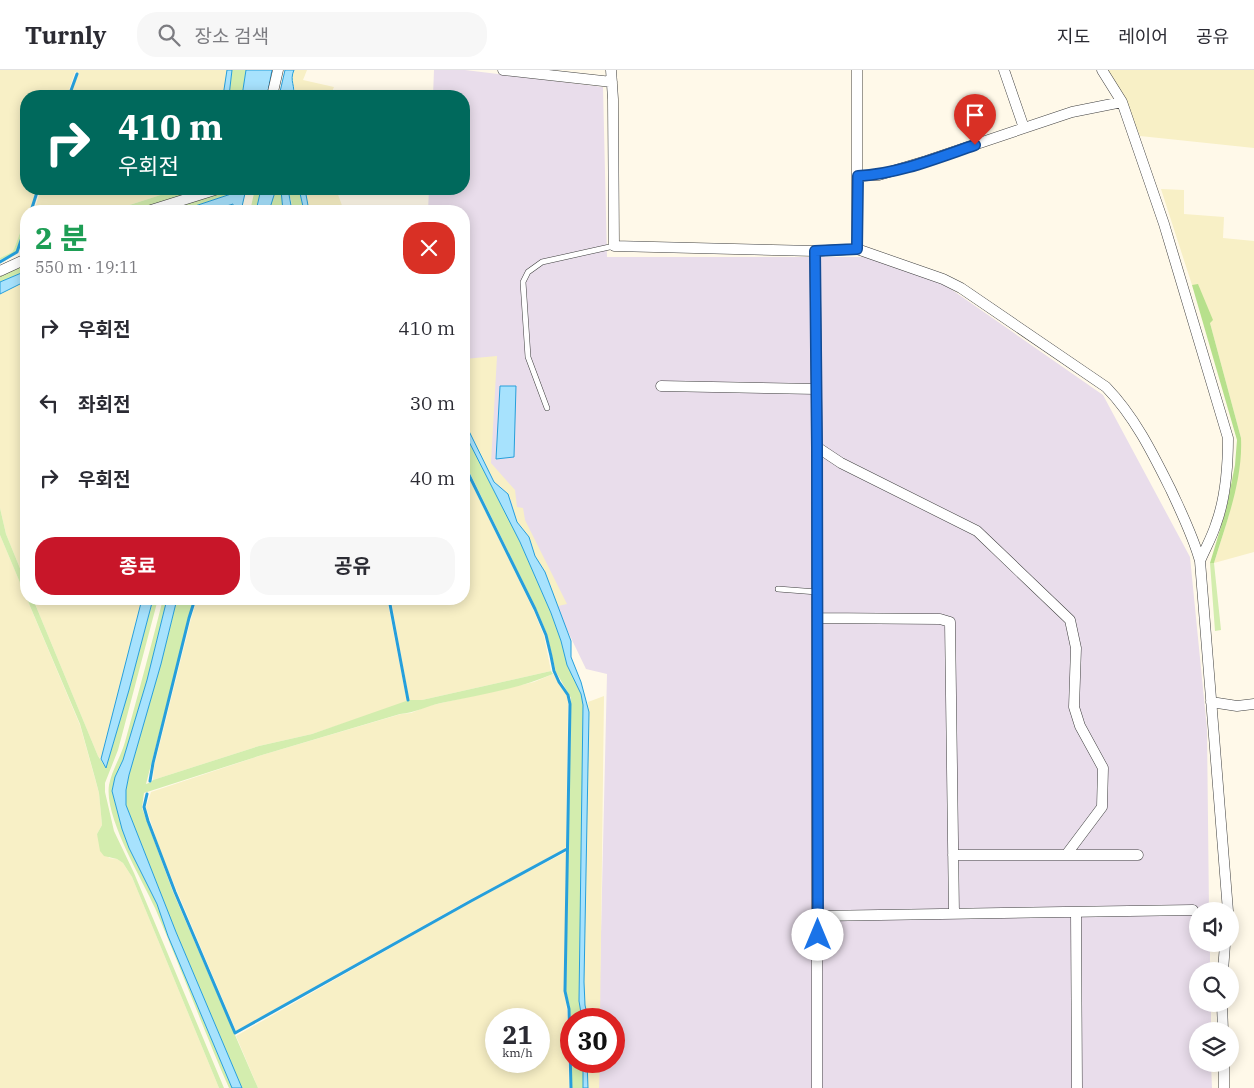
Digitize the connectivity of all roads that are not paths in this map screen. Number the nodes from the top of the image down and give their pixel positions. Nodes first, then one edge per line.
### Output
1 (278, 70) edge
2 (502, 70) edge
3 (611, 70) edge
4 (857, 70) edge
5 (1004, 70) edge
6 (1102, 70) edge
7 (612, 82) junction
8 (273, 90) edge
9 (1122, 102) junction
10 (1024, 128) junction
11 (858, 176) junction
12 (199, 195) edge
13 (167, 205) edge
14 (614, 246) junction
15 (857, 249) junction
16 (815, 251) junction
17 (20, 262) edge
18 (0, 270) edge
19 (661, 386) dead end
20 (816, 388) junction
21 (547, 408) dead end
22 (817, 447) junction
23 (1200, 561) junction
24 (778, 590) dead end
25 (817, 592) junction
26 (817, 618) junction
27 (1211, 702) junction
28 (1254, 704) edge
29 (953, 855) junction
30 (1066, 855) junction
31 (1138, 855) dead end
32 (1227, 902) edge
33 (1189, 910) edge
34 (1076, 912) junction
35 (954, 914) junction
36 (818, 916) junction
37 (1224, 1072) edge
38 (817, 1088) edge
39 (1077, 1088) edge
40 (1224, 1088) edge

1 - 8 street
2 - 7 street
3 - 7 street
4 - 11 street
5 - 10 street
6 - 9 street
7 - 14 street
9 - 10 street
9 - 23 street
10 - 11 street
11 - 15 street
12 - 13 street
14 - 16 street
14 - 21 lane
15 - 16 street
15 - 23 street
16 - 20 street
17 - 18 street
19 - 20 street
20 - 22 street
22 - 25 street
22 - 30 street
23 - 27 street
24 - 25 lane
25 - 26 street
26 - 29 street
26 - 36 street
27 - 28 street
27 - 32 street
29 - 30 street
29 - 35 street
30 - 31 street
33 - 34 street
34 - 35 street
34 - 39 street
35 - 36 street
36 - 38 street
37 - 40 street

